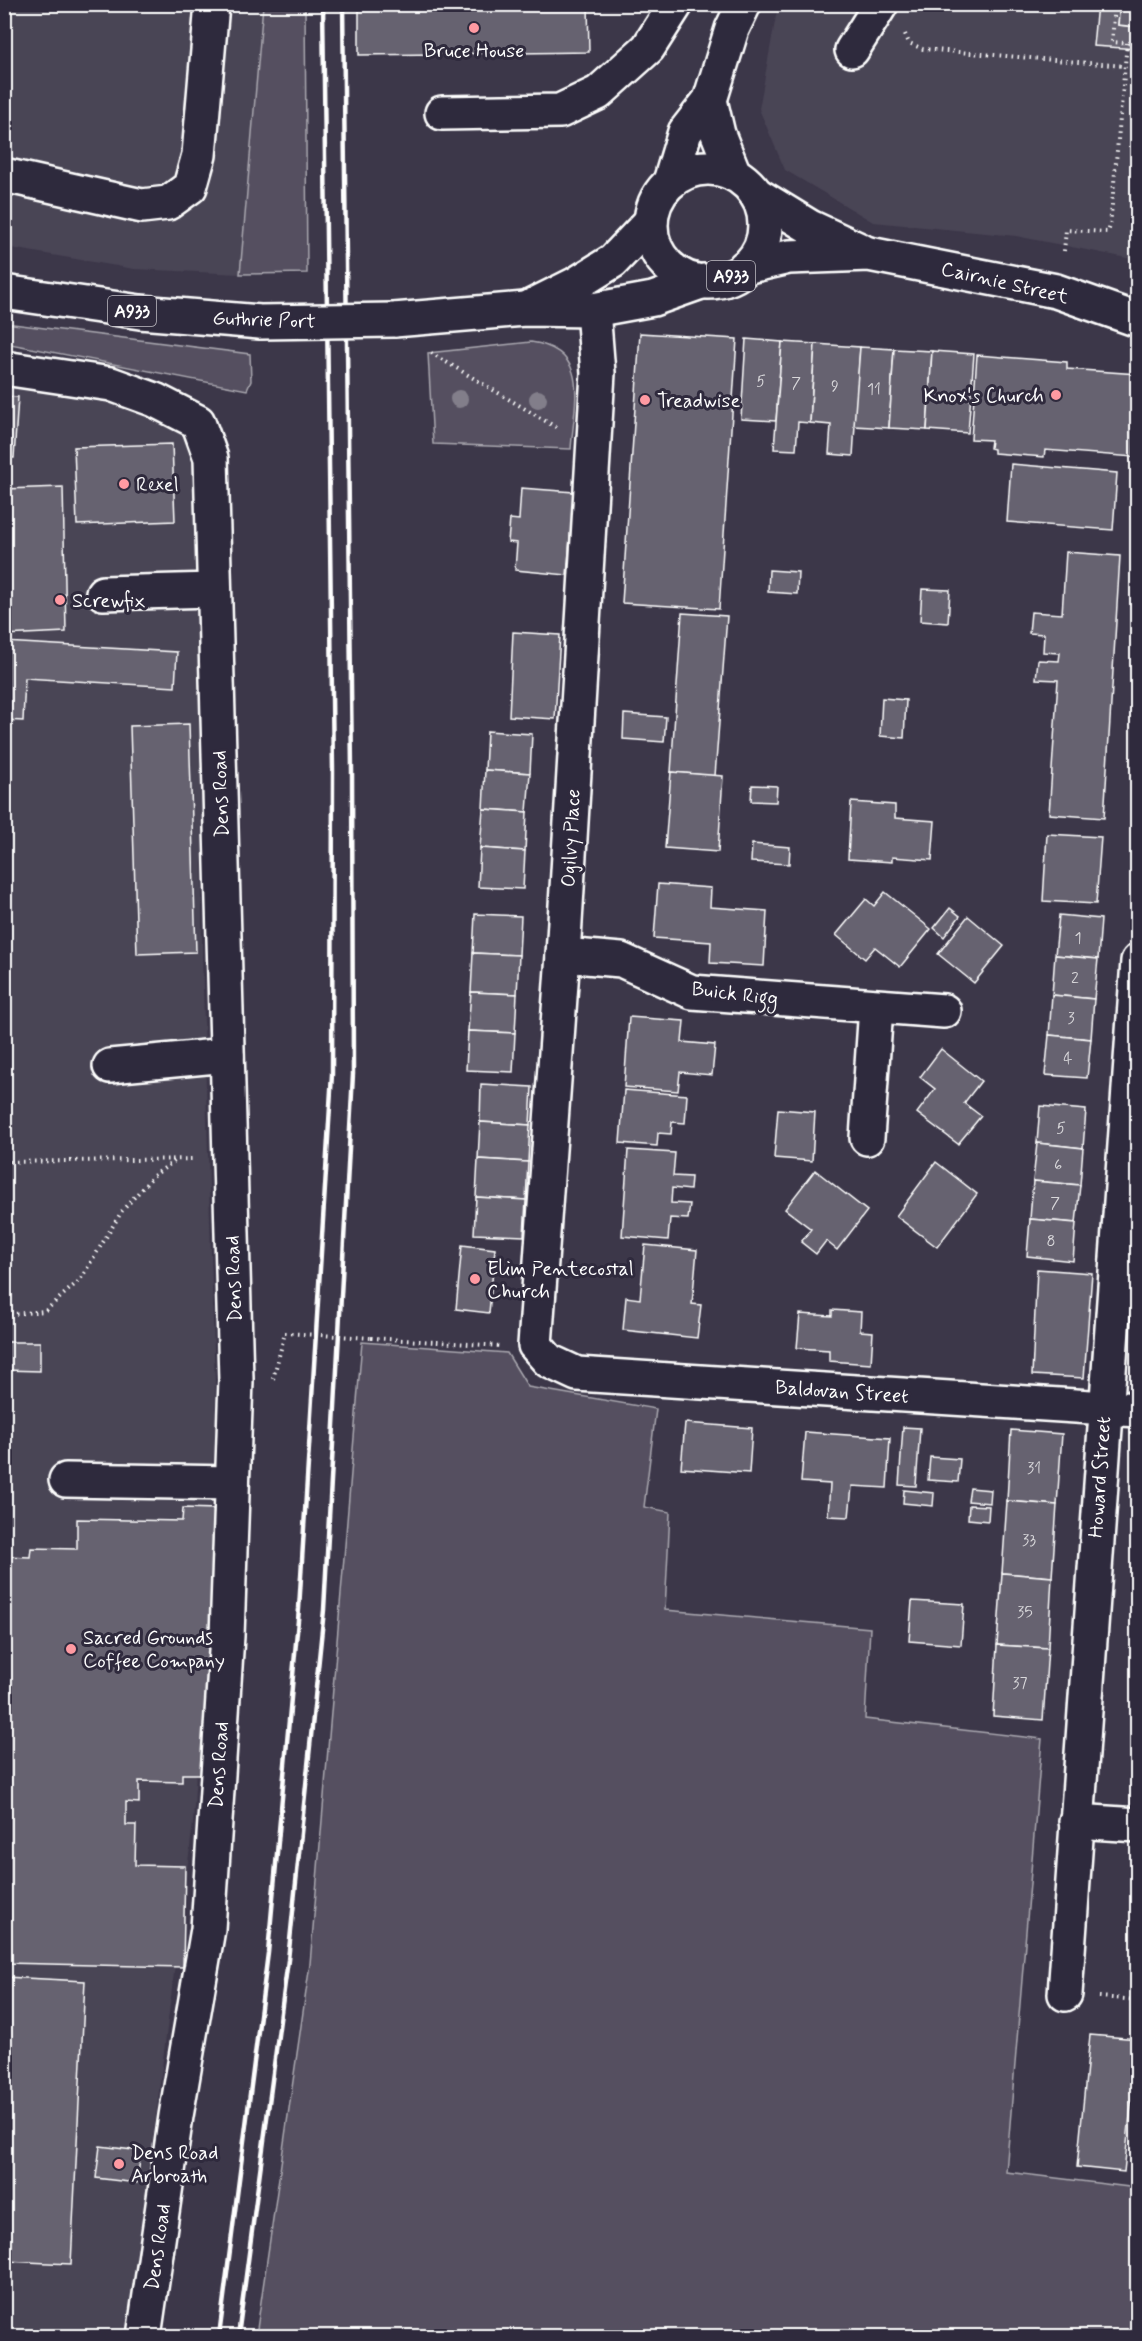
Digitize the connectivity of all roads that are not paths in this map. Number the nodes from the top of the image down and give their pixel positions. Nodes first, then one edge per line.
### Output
1 (212, 4) edge
2 (676, 4) edge
3 (744, 4) edge
4 (892, 16) edge
5 (852, 50) dead end
6 (710, 100) junction
7 (442, 113) dead end
8 (4, 175) edge
9 (670, 182) junction
10 (745, 184) junction
11 (651, 221) junction
12 (869, 254) junction
13 (745, 267) junction
14 (704, 281) junction
15 (4, 292) edge
16 (525, 309) junction
17 (593, 310) junction
18 (1137, 320) edge
19 (4, 368) edge
20 (214, 590) junction
21 (103, 593) dead end
22 (563, 955) junction
23 (1137, 961) edge
24 (876, 1007) junction
25 (944, 1011) dead end
26 (227, 1055) junction
27 (110, 1066) dead end
28 (867, 1138) dead end
29 (542, 1353) joint
30 (1104, 1407) junction
31 (1137, 1410) edge
32 (66, 1480) dead end
33 (232, 1483) junction
34 (1076, 1821) junction
35 (1137, 1825) edge
36 (1065, 1994) dead end
37 (144, 2337) edge

1 - 8 street
2 - 7 street
3 - 6 street
4 - 5 street
6 - 9 street
6 - 10 street
9 - 10 street, A933
9 - 11 street, A933
10 - 12 street, Cairnie Street / A933
10 - 13 street, A933
11 - 14 street, A933
11 - 16 street, Guthrie Port / A933
12 - 13 street, Cairnie Street / A933
12 - 18 street, Cairnie Street / A933
13 - 14 street, A933
14 - 17 street, Guthrie Port / A933
15 - 16 street, Guthrie Port / A933, bridge
16 - 17 street, Guthrie Port / A933
17 - 22 street, Ogilvy Place
19 - 20 street, Dens Road
20 - 21 street
20 - 26 street, Dens Road
22 - 24 street, Buick Rigg
22 - 29 street, Ogilvy Place
23 - 30 street, Howard Street
24 - 25 street, Buick Rigg
24 - 28 street
26 - 27 street
26 - 33 street, Dens Road
29 - 30 street, Baldovan Street
30 - 31 street, Baldovan Street
30 - 34 street, Howard Street
32 - 33 street
33 - 37 street, Dens Road
34 - 35 street
34 - 36 street, Howard Street

